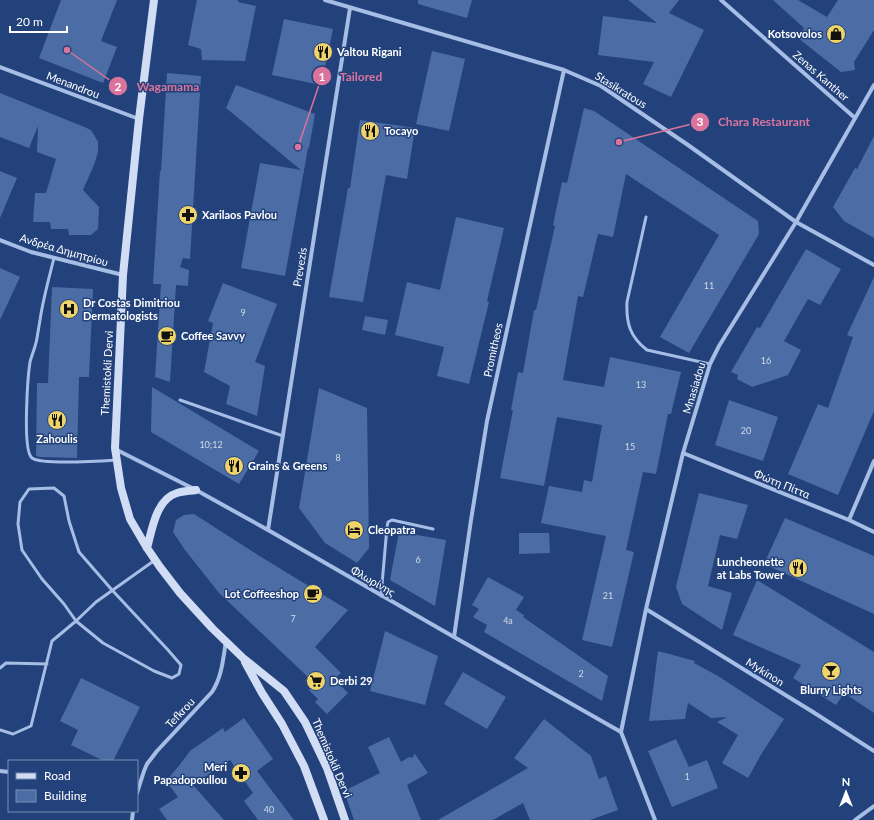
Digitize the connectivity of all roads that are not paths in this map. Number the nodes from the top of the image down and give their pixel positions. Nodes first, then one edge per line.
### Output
1 (154, 0) edge
2 (325, 0) edge
3 (721, 0) edge
4 (350, 8) junction
5 (0, 67) edge
6 (564, 70) junction
7 (874, 85) edge
8 (856, 118) junction
9 (139, 119) junction
10 (646, 217) dead end
11 (796, 222) junction
12 (0, 240) edge
13 (54, 258) junction
14 (874, 265) edge
15 (123, 276) junction
16 (710, 364) junction
17 (180, 400) dead end
18 (283, 436) junction
19 (115, 448) junction
20 (684, 454) junction
21 (117, 460) junction
22 (874, 461) edge
23 (196, 490) junction
24 (849, 520) junction
25 (433, 529) dead end
26 (268, 530) junction
27 (874, 532) edge
28 (147, 548) junction
29 (155, 560) junction
30 (112, 590) junction
31 (381, 596) junction
32 (646, 609) junction
33 (76, 621) junction
34 (454, 638) junction
35 (226, 641) junction
36 (243, 658) junction
37 (47, 664) junction
38 (0, 668) edge
39 (0, 730) edge
40 (621, 732) junction
41 (874, 751) edge
42 (138, 790) edge
43 (874, 806) edge
44 (324, 820) edge
45 (345, 820) edge
46 (655, 820) edge
47 (855, 820) edge

1 - 9 main road, Themistokli Dervi
2 - 4 street, Stasikratous
3 - 8 street, Zenas Kanther
4 - 6 street, Stasikratous
4 - 18 street, Prevezis
5 - 9 street, Menandrou
6 - 11 street, Stasikratous
6 - 34 street, Promitheos
7 - 8 street, Mnasiadou
8 - 11 street, Mnasiadou
9 - 15 main road, Themistokli Dervi
10 - 16 lane
11 - 14 street, Stasikratous
11 - 16 street, Mnasiadou
12 - 13 street, Ανδρέα Δημητρίου
13 - 15 street, Ανδρέα Δημητρίου
13 - 21 lane
15 - 19 main road, Themistokli Dervi
16 - 20 street, Mnasiadou
17 - 18 lane
18 - 26 street, Prevezis
19 - 21 main road, Themistokli Dervi
19 - 23 street, Φλωρίνης
20 - 24 street, Φώτη Πίττα
20 - 32 street, Mnasiadou
21 - 28 main road, Themistokli Dervi
22 - 24 street
23 - 26 street, Φλωρίνης
23 - 28 main road
24 - 27 street, Φώτη Πίττα
25 - 31 lane
26 - 31 street, Φλωρίνης
28 - 29 main road, Themistokli Dervi
29 - 30 lane
29 - 35 main road, Themistokli Dervi
30 - 33 lane
30 - 33 lane
30 - 33 lane
31 - 34 street, Φλωρίνης
32 - 40 street, Mnasiadou
32 - 41 street, Mykinon
33 - 37 lane
34 - 40 street, Φλωρίνης
35 - 36 main road, Themistokli Dervi
35 - 42 street, Tefkrou
36 - 44 main road, Themistokli Dervi
36 - 45 main road, Themistokli Dervi
37 - 38 lane
37 - 39 lane
40 - 46 street
43 - 47 street

